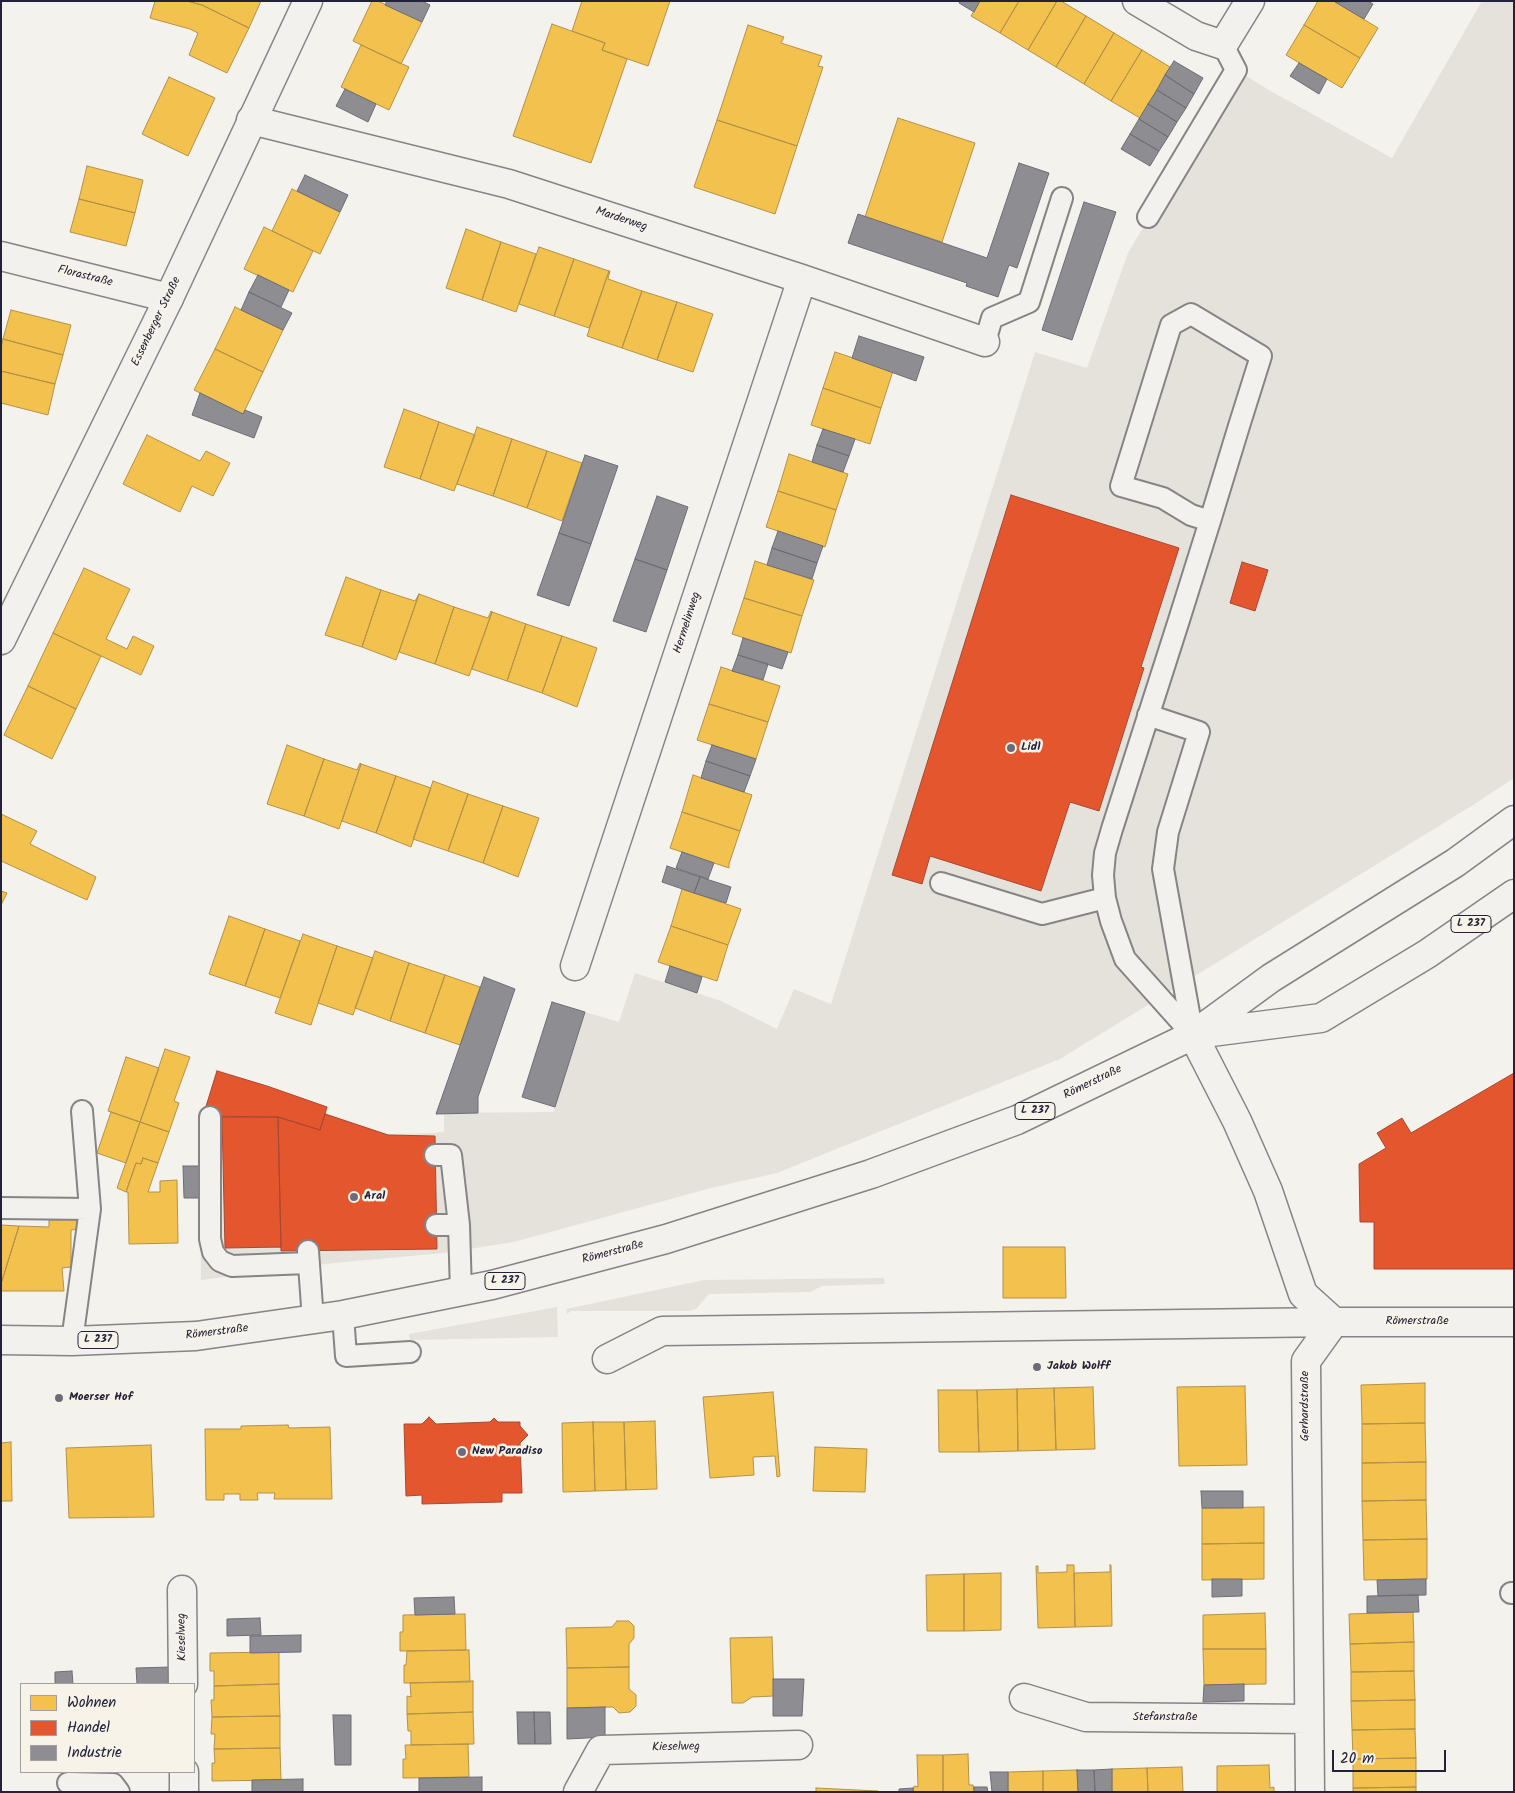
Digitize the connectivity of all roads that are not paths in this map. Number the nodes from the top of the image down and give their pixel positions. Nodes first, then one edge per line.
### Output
1 (308, 1) edge
2 (1137, 1) edge
3 (1250, 1) edge
4 (1223, 45) junction
5 (251, 120) junction
6 (1062, 198) dead end
7 (1148, 217) dead end
8 (1, 256) edge
9 (802, 279) junction
10 (169, 298) junction
11 (985, 342) joint
12 (1210, 521) junction
13 (1, 640) edge
14 (1148, 715) junction
15 (1514, 820) edge
16 (942, 884) dead end
17 (1514, 894) edge
18 (1105, 898) junction
19 (575, 966) dead end
20 (1192, 1035) junction
21 (82, 1111) dead end
22 (210, 1117) dead end
23 (435, 1155) dead end
24 (1, 1208) edge
25 (90, 1209) junction
26 (436, 1225) dead end
27 (459, 1225) junction
28 (461, 1292) junction
29 (343, 1315) junction
30 (313, 1320) junction
31 (1334, 1322) junction
32 (1514, 1322) edge
33 (1, 1340) edge
34 (72, 1341) junction
35 (410, 1352) dead end
36 (607, 1359) dead end
37 (182, 1590) dead end
38 (183, 1683) edge
39 (1024, 1698) dead end
40 (1309, 1719) junction
41 (798, 1745) dead end
42 (184, 1773) edge
43 (68, 1783) dead end
44 (119, 1792) edge
45 (184, 1792) edge
46 (578, 1792) edge
47 (1310, 1792) edge

1 - 5 main road, Essenberger Straße
2 - 4 main road
3 - 4 main road
4 - 7 lane
5 - 9 main road, Marderweg
5 - 10 main road, Essenberger Straße
6 - 11 lane
8 - 10 main road, Florastraße
9 - 11 main road, Marderweg
9 - 19 main road, Hermelinweg
10 - 13 main road, Essenberger Straße
12 - 12 lane
12 - 14 lane
14 - 18 lane
14 - 20 lane
15 - 20 main road, L 237
16 - 18 lane
17 - 20 main road, L 237
18 - 20 lane
20 - 28 main road, Römerstraße / L 237
20 - 31 main road
21 - 25 lane
22 - 30 lane
23 - 27 lane
24 - 25 lane
25 - 34 lane
26 - 27 lane
27 - 28 lane
28 - 29 main road, Römerstraße / L 237
29 - 30 main road, Römerstraße / L 237
29 - 35 lane
30 - 34 main road, Römerstraße / L 237
31 - 32 main road, Römerstraße
31 - 36 main road, Römerstraße
31 - 40 main road, Gerhardstraße
33 - 34 main road, Römerstraße / L 237
37 - 38 main road, Kieselweg
39 - 40 main road, Stefanstraße
40 - 47 main road, Gerhardstraße
41 - 46 main road, Kieselweg
42 - 45 main road
43 - 44 lane

